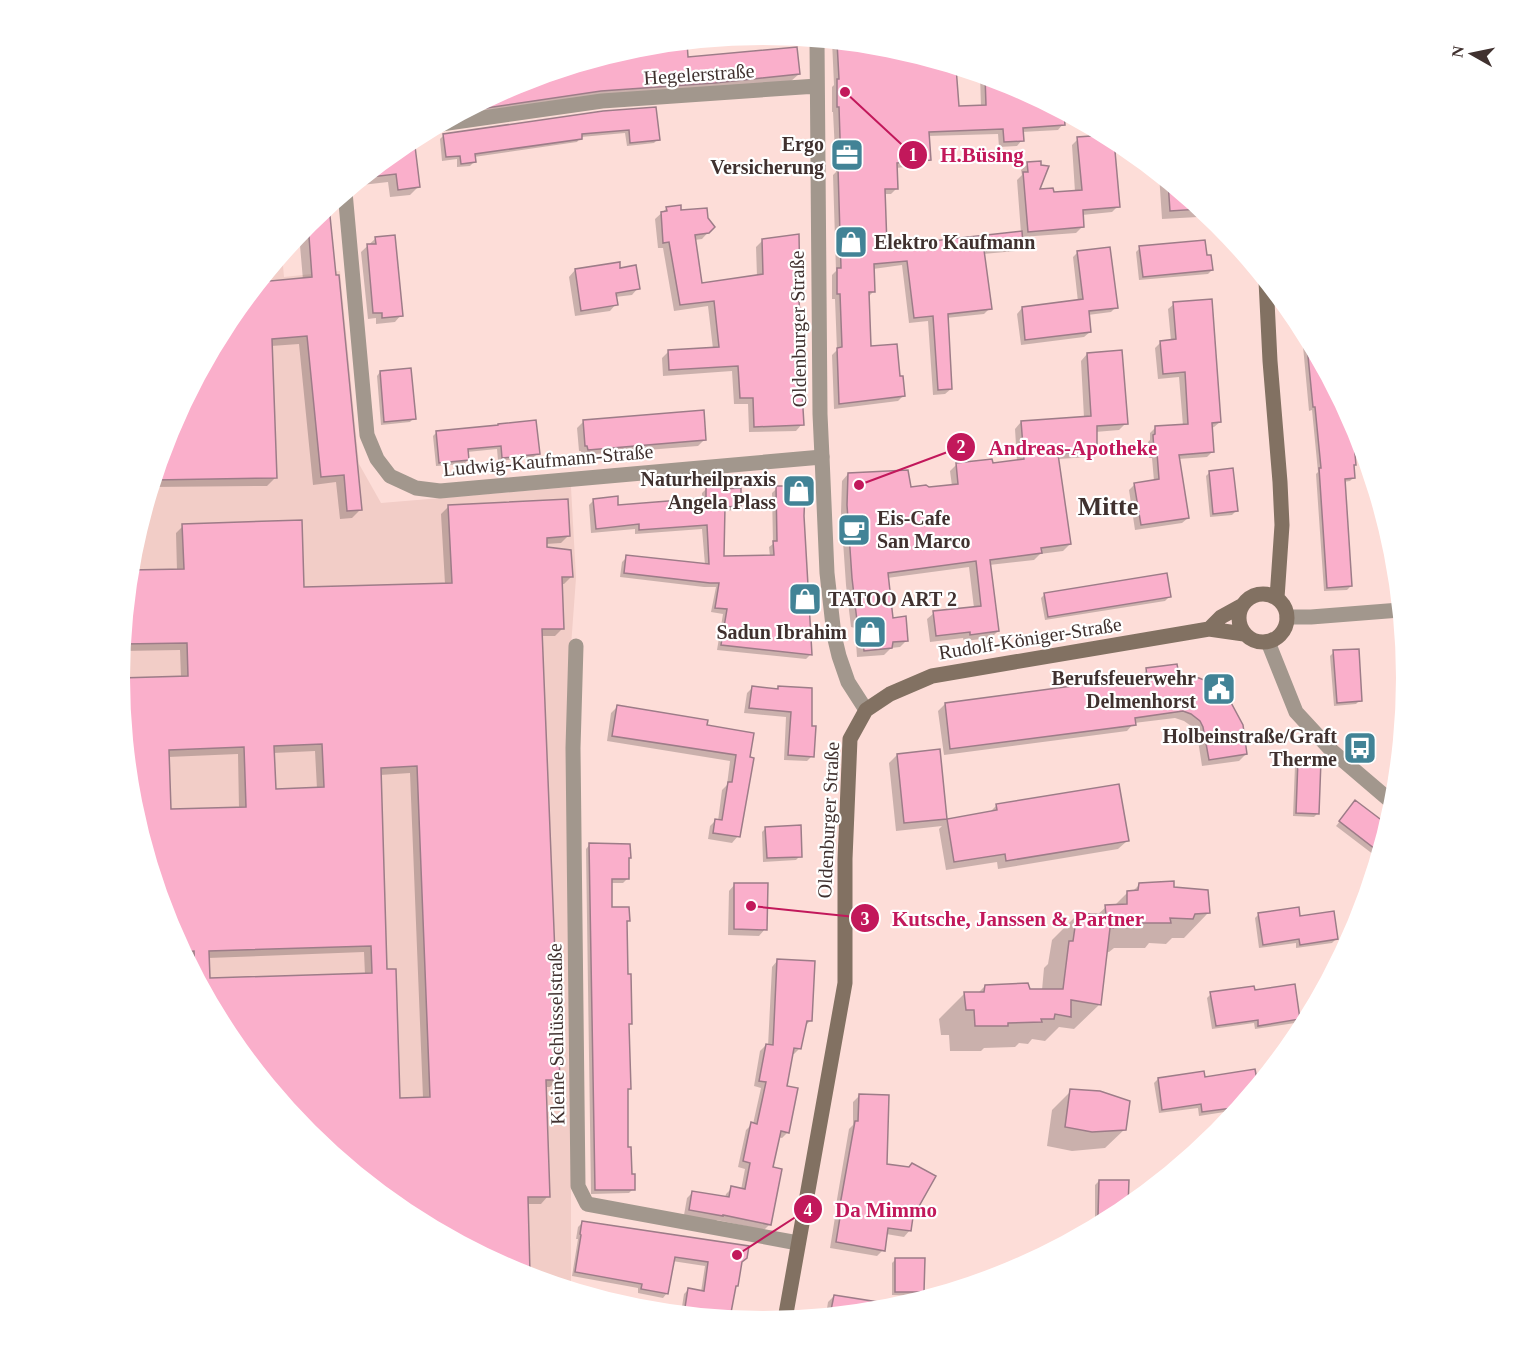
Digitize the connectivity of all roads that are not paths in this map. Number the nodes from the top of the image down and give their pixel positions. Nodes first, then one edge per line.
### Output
1 (817, 47) edge
2 (817, 86) junction
3 (463, 121) edge
4 (346, 202) edge
5 (1267, 295) edge
6 (822, 457) junction
7 (1279, 552) junction
8 (1262, 593) junction
9 (1277, 598) junction
10 (1241, 606) junction
11 (1392, 610) edge
12 (1287, 617) junction
13 (1209, 629) junction
14 (1244, 634) junction
15 (1268, 642) junction
16 (576, 646) dead end
17 (866, 710) junction
18 (1385, 796) edge
19 (798, 1243) junction
20 (786, 1310) edge

1 - 2 street, Oldenburger Straße
2 - 3 street, Hegelerstraße
2 - 6 street, Oldenburger Straße
4 - 6 street, Ludwig-Kaufmann-Straße
5 - 7 main road
6 - 17 street, Oldenburger Straße
7 - 8 main road
7 - 9 main road
8 - 9 main road
8 - 10 main road, Rudolf-Königer-Straße
9 - 12 main road
10 - 13 main road, Rudolf-Königer-Straße
10 - 14 main road
11 - 12 street
12 - 15 main road
13 - 14 main road, Rudolf-Königer-Straße
13 - 17 main road, Rudolf-Königer-Straße
14 - 15 main road, Rudolf-Königer-Straße
15 - 18 street
16 - 19 street, Kleine Schlüsselstraße
17 - 19 main road, Oldenburger Straße
19 - 20 main road, Oldenburger Straße

